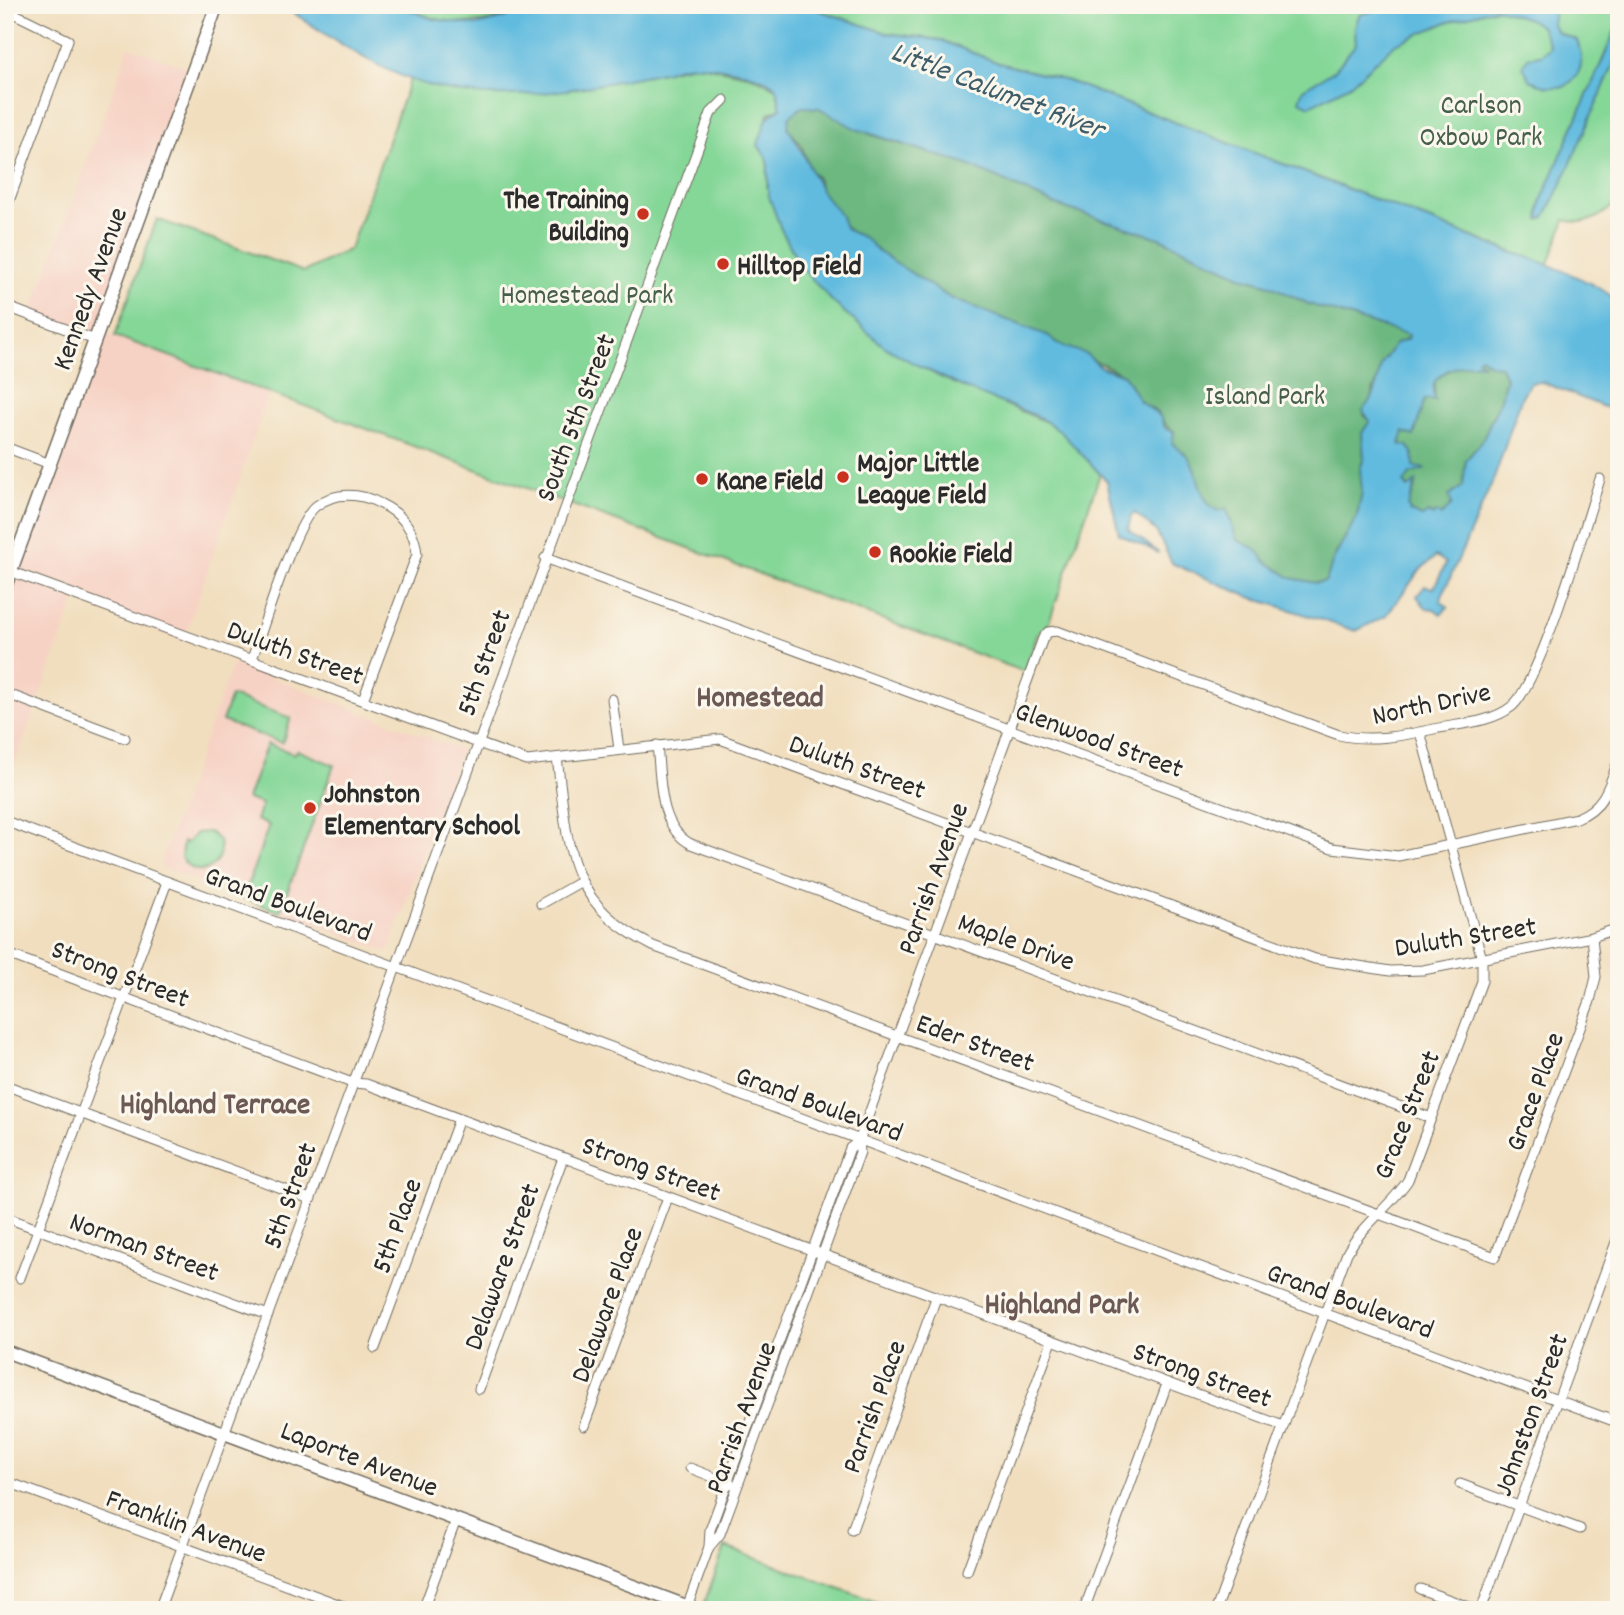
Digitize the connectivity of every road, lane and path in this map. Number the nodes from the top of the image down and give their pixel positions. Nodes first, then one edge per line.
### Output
1 (217, 5) edge
2 (5, 9) edge
3 (724, 100) dead end
4 (5, 212) edge
5 (5, 306) edge
6 (95, 340) junction
7 (5, 447) edge
8 (50, 464) junction
9 (1600, 479) dead end
10 (545, 558) junction
11 (8, 571) edge
12 (5, 587) edge
13 (1048, 632) joint
14 (252, 659) junction
15 (5, 693) edge
16 (612, 699) dead end
17 (363, 700) junction
18 (1010, 729) junction
19 (1420, 732) junction
20 (125, 738) dead end
21 (477, 743) junction
22 (657, 746) junction
23 (619, 749) junction
24 (557, 758) junction
25 (1619, 758) edge
26 (5, 821) edge
27 (972, 831) junction
28 (1451, 846) junction
29 (167, 882) junction
30 (580, 882) junction
31 (541, 904) dead end
32 (1619, 928) edge
33 (935, 934) junction
34 (1592, 937) junction
35 (5, 953) edge
36 (1482, 959) junction
37 (396, 966) junction
38 (125, 998) junction
39 (897, 1035) junction
40 (352, 1083) junction
41 (5, 1085) edge
42 (83, 1113) junction
43 (1431, 1118) junction
44 (459, 1119) junction
45 (859, 1141) junction
46 (563, 1158) junction
47 (668, 1197) junction
48 (310, 1199) junction
49 (1378, 1214) junction
50 (5, 1217) edge
51 (40, 1230) junction
52 (1619, 1234) edge
53 (812, 1251) junction
54 (1615, 1254) edge
55 (822, 1256) junction
56 (1495, 1257) joint
57 (20, 1278) dead end
58 (936, 1298) junction
59 (1324, 1314) junction
60 (268, 1315) junction
61 (1052, 1341) junction
62 (375, 1348) dead end
63 (5, 1351) edge
64 (1167, 1384) junction
65 (479, 1389) dead end
66 (1558, 1400) junction
67 (1619, 1423) edge
68 (584, 1426) dead end
69 (1283, 1426) junction
70 (224, 1433) junction
71 (690, 1468) dead end
72 (5, 1481) edge
73 (727, 1482) junction
74 (1460, 1484) dead end
75 (737, 1486) junction
76 (1519, 1507) junction
77 (457, 1520) junction
78 (1580, 1529) dead end
79 (852, 1530) dead end
80 (183, 1546) junction
81 (709, 1547) junction
82 (967, 1571) dead end
83 (1420, 1589) dead end
84 (690, 1609) edge
85 (159, 1610) edge
86 (354, 1610) edge
87 (423, 1610) edge
88 (1084, 1610) edge
89 (1216, 1610) edge
90 (1479, 1610) edge

1 - 6 street, Kennedy Avenue
2 - 4 street
3 - 10 street, South 5th Street
5 - 6 street
6 - 8 street, Kennedy Avenue
7 - 8 street
8 - 11 street, Kennedy Avenue
9 - 19 street, North Drive
10 - 18 street, Glenwood Street
10 - 21 street, 5th Street
11 - 12 street, Kennedy Avenue
11 - 14 street, Duluth Street
13 - 18 street, Parrish Avenue
13 - 19 street, North Drive
14 - 17 street, Duluth Street
14 - 17 street
15 - 20 street
16 - 23 street
17 - 21 street, Duluth Street
18 - 27 street, Parrish Avenue
18 - 28 street, Glenwood Street
19 - 28 street, Grace Street
21 - 24 street, Duluth Street
21 - 37 street, 5th Street
22 - 23 street, Duluth Street
22 - 27 street, Duluth Street
22 - 33 street, Maple Drive
23 - 24 street, Duluth Street
24 - 30 street, Eder Street
25 - 28 street, Glenwood Street
26 - 29 street, Grand Boulevard
27 - 33 street, Parrish Avenue
27 - 36 street, Duluth Street
28 - 36 street, Grace Street
29 - 37 street, Grand Boulevard
29 - 38 street
30 - 31 street
30 - 39 street, Eder Street
32 - 34 street, Duluth Street
33 - 39 street, Parrish Avenue
33 - 43 street, Maple Drive
34 - 36 street, Duluth Street
34 - 56 street, Grace Place
35 - 38 street, Strong Street
36 - 43 street, Grace Street
37 - 40 street, 5th Street
37 - 45 street, Grand Boulevard
38 - 40 street, Strong Street
38 - 42 street
39 - 45 street, Parrish Avenue
39 - 49 street, Eder Street
40 - 44 street, Strong Street
40 - 48 street, 5th Street
41 - 42 street
42 - 48 street
42 - 51 street
43 - 49 street, Grace Street
44 - 46 street, Strong Street
44 - 62 street, 5th Place
45 - 53 street, Parrish Avenue
45 - 55 street, Parrish Avenue
45 - 59 street, Grand Boulevard
46 - 47 street, Strong Street
46 - 65 street, Delaware Street
47 - 53 street, Strong Street
47 - 68 street, Delaware Place
48 - 60 street, 5th Street
49 - 56 street, Eder Street
49 - 59 street, Grace Street
50 - 51 street, Norman Street
51 - 57 street
51 - 60 street, Norman Street
52 - 54 street, Johnston Street
53 - 55 street, Strong Street
53 - 73 street, Parrish Avenue
54 - 66 street, Johnston Street
55 - 58 street, Strong Street
55 - 75 street, Parrish Avenue
58 - 61 street, Strong Street
58 - 79 street, Parrish Place
59 - 66 street, Grand Boulevard
59 - 69 street, Grace Street
60 - 70 street, 5th Street
61 - 64 street, Strong Street
61 - 82 street
63 - 70 street, Laporte Avenue
64 - 69 street, Strong Street
64 - 88 street
66 - 67 street, Grand Boulevard
66 - 76 street, Johnston Street
69 - 89 street, Grace Street
70 - 77 street, Laporte Avenue
70 - 80 street, 5th Street
71 - 73 street
72 - 80 street, Franklin Avenue
73 - 75 street
73 - 81 street, Parrish Avenue
74 - 76 street
75 - 81 street, Parrish Avenue
76 - 78 street
76 - 90 street, Johnston Street
77 - 84 street, Laporte Avenue
77 - 87 street
80 - 85 street, 5th Street
80 - 86 street, Franklin Avenue
81 - 84 street, Parrish Avenue
83 - 90 street

